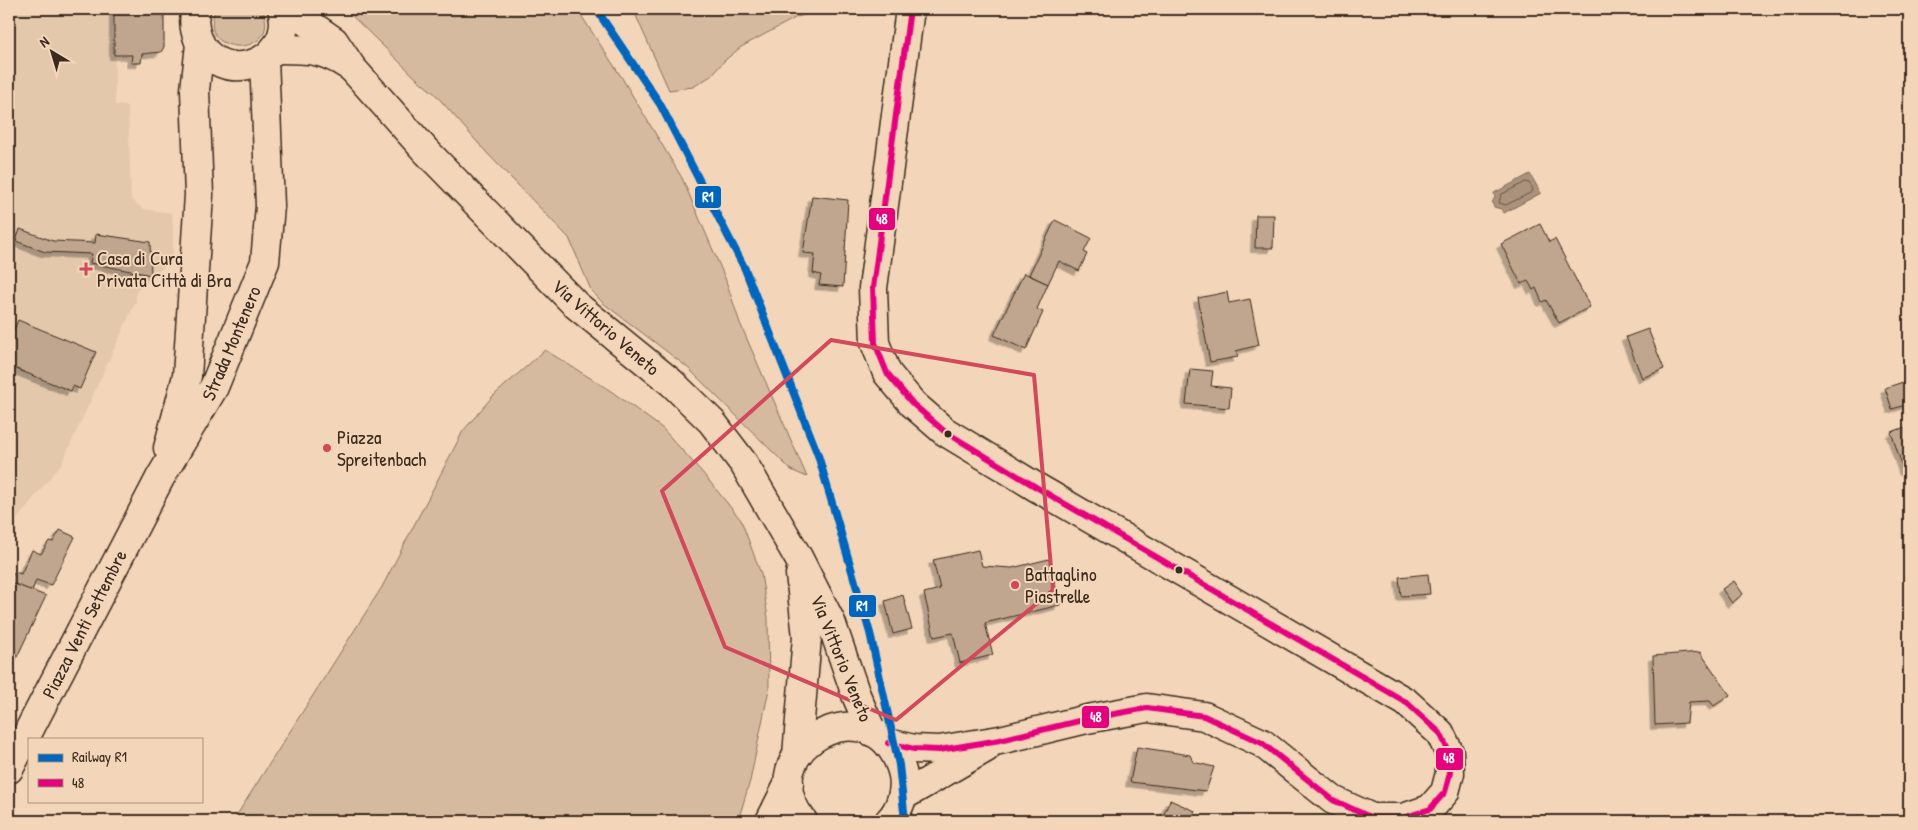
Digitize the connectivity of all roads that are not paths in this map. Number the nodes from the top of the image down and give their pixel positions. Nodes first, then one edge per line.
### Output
1 (196, 9) edge
2 (282, 9) edge
3 (288, 9) edge
4 (910, 9) edge
5 (200, 44) junction
6 (269, 54) junction
7 (352, 68) junction
8 (160, 478) junction
9 (798, 557) junction
10 (880, 738) junction
11 (1000, 740) junction
12 (797, 755) junction
13 (9, 769) edge
14 (789, 783) junction
15 (903, 796) junction
16 (770, 821) edge
17 (803, 821) edge
18 (889, 821) edge

1 - 5 main road
2 - 6 main road
3 - 7 main road, Via Vittorio Veneto
4 - 11 main road
5 - 6 main road, Via Vittorio Veneto
5 - 8 main road, Strada Montenero
6 - 7 main road, Via Vittorio Veneto
6 - 8 main road, Strada Montenero
7 - 9 main road, Via Vittorio Veneto
8 - 13 main road, Piazza Venti Settembre
9 - 10 main road, Via Vittorio Veneto
9 - 12 main road, Via Vittorio Veneto
10 - 11 main road
10 - 12 main road
10 - 15 main road, Via Vittorio Veneto
11 - 15 main road
12 - 14 main road
14 - 16 main road
14 - 17 main road
15 - 18 main road

